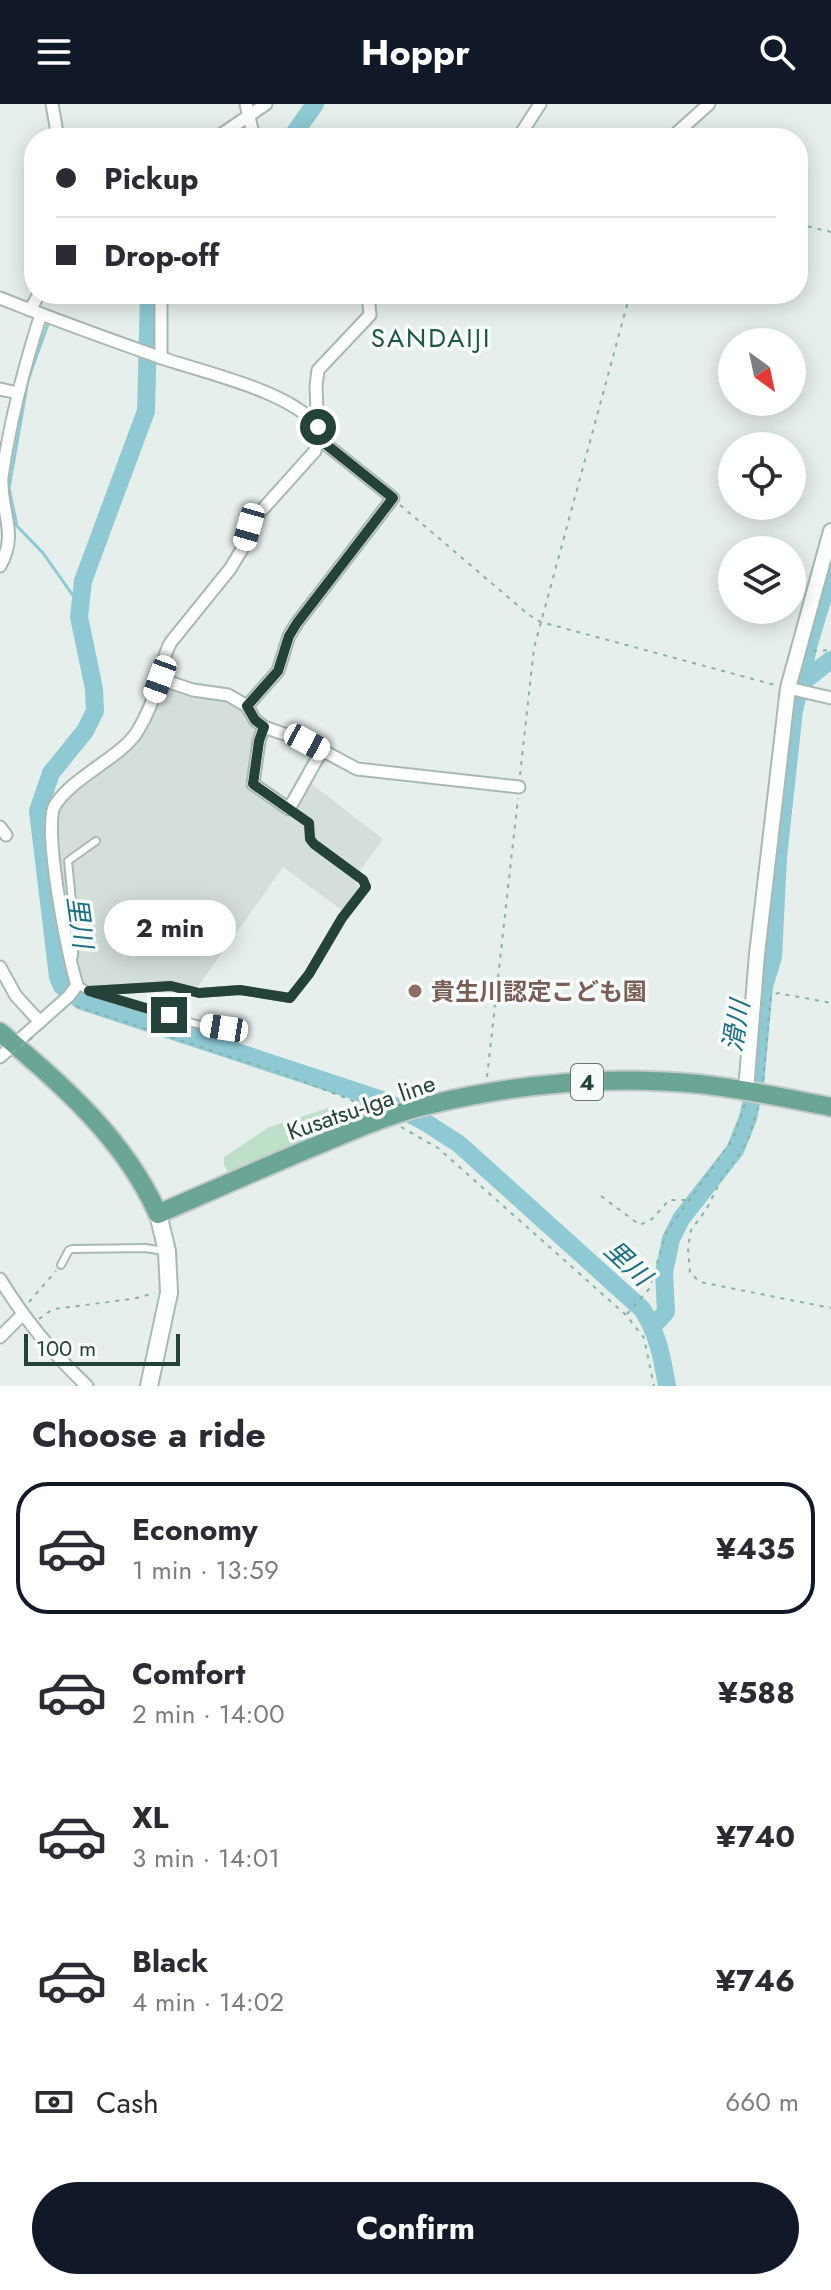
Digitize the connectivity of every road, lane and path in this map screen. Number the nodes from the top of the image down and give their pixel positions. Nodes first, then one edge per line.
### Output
1 (52, 104) edge
2 (246, 104) edge
3 (266, 104) edge
4 (540, 104) edge
5 (709, 104) edge
6 (247, 117) junction
7 (56, 128) edge
8 (231, 128) edge
9 (251, 128) edge
10 (524, 128) edge
11 (682, 128) edge
12 (808, 226) edge
13 (831, 232) edge
14 (0, 298) edge
15 (37, 304) edge
16 (161, 304) edge
17 (369, 304) edge
18 (627, 304) edge
19 (36, 312) junction
20 (159, 357) junction
21 (0, 389) edge
22 (18, 393) junction
23 (318, 433) junction
24 (393, 498) junction
25 (831, 531) edge
26 (0, 566) edge
27 (541, 622) junction
28 (800, 647) junction
29 (831, 650) edge
30 (160, 679) junction
31 (792, 690) junction
32 (831, 698) edge
33 (247, 706) junction
34 (264, 727) junction
35 (322, 750) junction
36 (519, 787) junction
37 (289, 809) junction
38 (96, 841) dead end
39 (87, 913) dead end
40 (83, 935) dead end
41 (0, 967) edge
42 (72, 972) junction
43 (89, 991) junction
44 (71, 992) junction
45 (831, 1003) edge
46 (40, 1022) junction
47 (224, 1028) dead end
48 (36, 1035) dead end
49 (7, 1046) edge
50 (485, 1092) junction
51 (754, 1092) junction
52 (831, 1107) edge
53 (388, 1118) junction
54 (601, 1196) dead end
55 (688, 1200) junction
56 (158, 1214) junction
57 (167, 1251) junction
58 (61, 1265) joint
59 (0, 1279) edge
60 (169, 1293) junction
61 (831, 1308) edge
62 (627, 1313) junction
63 (21, 1314) junction
64 (31, 1327) junction
65 (0, 1337) edge
66 (87, 1386) edge
67 (149, 1386) edge
68 (654, 1386) edge

1 - 7 street
2 - 6 street
3 - 6 street
4 - 10 street
5 - 11 street
6 - 8 street
6 - 9 street
12 - 13 path
14 - 19 street
15 - 19 street
16 - 20 street
17 - 23 street
18 - 27 path
19 - 20 street
19 - 22 street
20 - 23 street
21 - 22 street
22 - 26 street
23 - 24 street
23 - 30 street
24 - 27 path
24 - 33 street
25 - 28 street
27 - 31 path
27 - 36 path
28 - 29 path
28 - 31 street
30 - 33 street
30 - 42 street
31 - 32 street
31 - 51 street
33 - 34 street
34 - 35 street
34 - 37 street
35 - 36 street
35 - 37 street
36 - 50 path
37 - 43 lane
38 - 42 lane
39 - 40 path
41 - 46 street
42 - 44 street
43 - 44 lane
43 - 47 lane
44 - 46 street
44 - 53 path
45 - 51 path
46 - 49 street
48 - 49 path, bridge
49 - 56 main road
50 - 51 main road, Kusatsu-Iga line / 4
50 - 53 main road, Kusatsu-Iga line / 4
51 - 52 main road, Kusatsu-Iga line / 4
51 - 55 path
51 - 61 path
53 - 56 main road, Kusatsu-Iga line / 4
53 - 62 path
54 - 55 path
55 - 62 path
56 - 57 main road
57 - 58 lane
57 - 60 main road
58 - 63 path
59 - 63 street
60 - 64 path
60 - 67 main road
62 - 68 path
63 - 64 street
63 - 65 street
64 - 66 street

